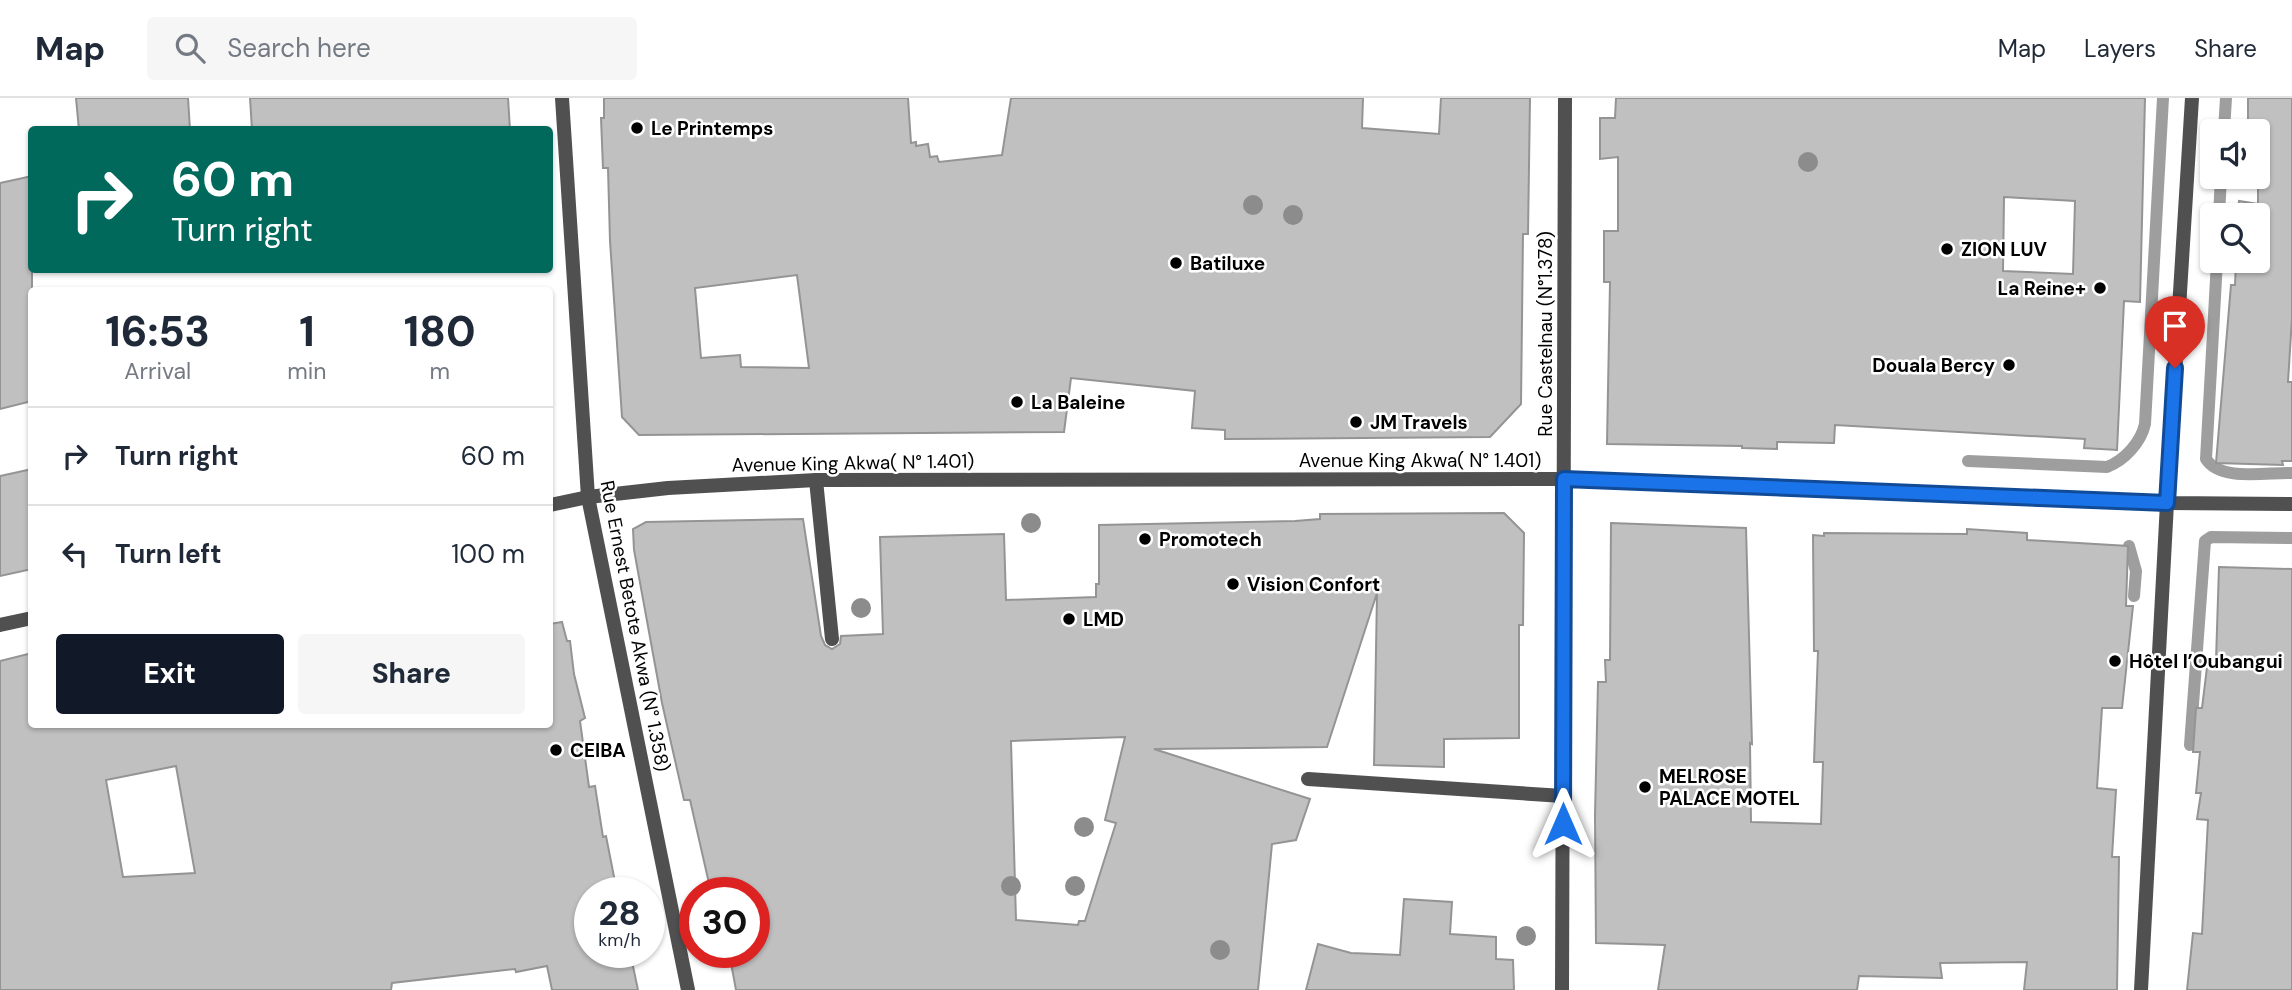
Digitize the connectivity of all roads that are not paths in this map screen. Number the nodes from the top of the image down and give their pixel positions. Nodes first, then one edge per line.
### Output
1 (562, 98) edge
2 (1565, 98) edge
3 (2192, 98) edge
4 (1564, 479) junction
5 (816, 480) junction
6 (588, 497) junction
7 (2167, 503) junction
8 (553, 504) edge
9 (2292, 504) edge
10 (28, 619) edge
11 (0, 625) edge
12 (832, 639) dead end
13 (1308, 779) dead end
14 (1563, 796) junction
15 (688, 990) edge
16 (1562, 990) edge
17 (2141, 990) edge

1 - 6 street, Rue Ernest Betote Akwa (N° 1.358)
2 - 4 street, Rue Castelnau (N°1.378)
3 - 7 street
4 - 5 street, Avenue King Akwa( N° 1.401)
4 - 7 street, Avenue King Akwa( N° 1.401)
4 - 14 street, Rue Castelnau (N°1.378)
5 - 6 street, Avenue King Akwa( N° 1.401)
5 - 12 street
6 - 8 street, Avenue King Akwa( N° 1.401)
6 - 15 street, Rue Ernest Betote Akwa (N° 1.358)
7 - 9 street, Avenue King Akwa( N° 1.401)
7 - 17 street
10 - 11 street
13 - 14 street
14 - 16 street, Rue Castelnau (N°1.378)

